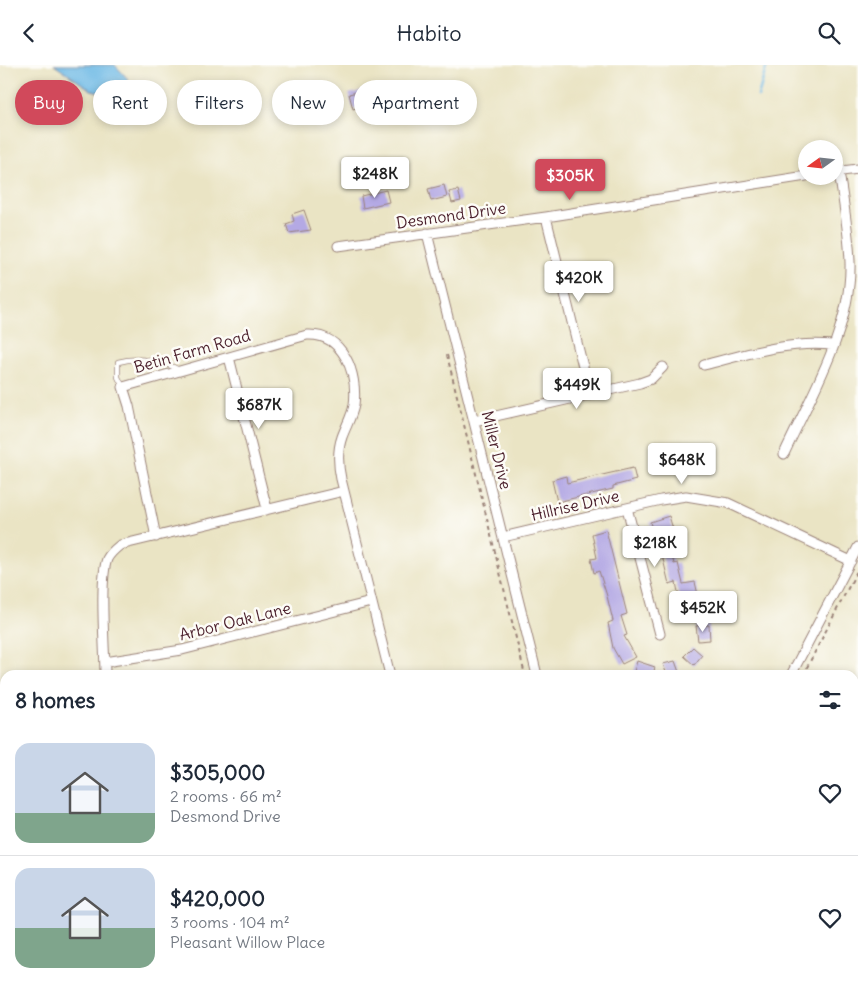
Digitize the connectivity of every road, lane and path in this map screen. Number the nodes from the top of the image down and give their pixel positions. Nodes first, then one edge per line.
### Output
1 (858, 169) edge
2 (843, 171) edge
3 (798, 177) edge
4 (839, 185) edge
5 (546, 217) junction
6 (427, 233) junction
7 (338, 246) dead end
8 (832, 345) junction
9 (447, 353) dead end
10 (229, 357) junction
11 (704, 365) dead end
12 (663, 367) dead end
13 (179, 370) junction
14 (123, 387) junction
15 (590, 395) junction
16 (474, 421) junction
17 (784, 454) dead end
18 (344, 491) junction
19 (627, 508) junction
20 (267, 509) junction
21 (156, 537) junction
22 (503, 537) junction
23 (858, 547) edge
24 (851, 561) junction
25 (858, 569) edge
26 (371, 602) junction
27 (660, 634) dead end
28 (105, 662) junction
29 (105, 670) edge
30 (389, 670) edge
31 (524, 670) edge
32 (535, 670) edge
33 (794, 670) edge
34 (806, 670) edge

1 - 2 street
3 - 5 street, Desmond Drive
4 - 8 street
5 - 6 street, Desmond Drive
5 - 15 street
6 - 7 street, Desmond Drive
6 - 16 street, Miller Drive
8 - 11 street
8 - 17 street
9 - 31 path
10 - 13 street, Betin Farm Road
10 - 18 street, Betin Farm Road
10 - 20 street
12 - 15 street
13 - 14 street, Betin Farm Road
13 - 14 lane
14 - 21 street, Betin Farm Road
15 - 16 street
16 - 22 street, Miller Drive
18 - 20 street
18 - 26 street, Betin Farm Road
19 - 22 street, Hillrise Drive
19 - 24 street, Hillrise Drive
19 - 27 street
20 - 21 street
21 - 28 street
22 - 32 street, Miller Drive
23 - 24 street
24 - 33 street
25 - 34 path
26 - 28 street, Arbor Oak Lane
26 - 30 street, Betin Farm Road
28 - 29 street

